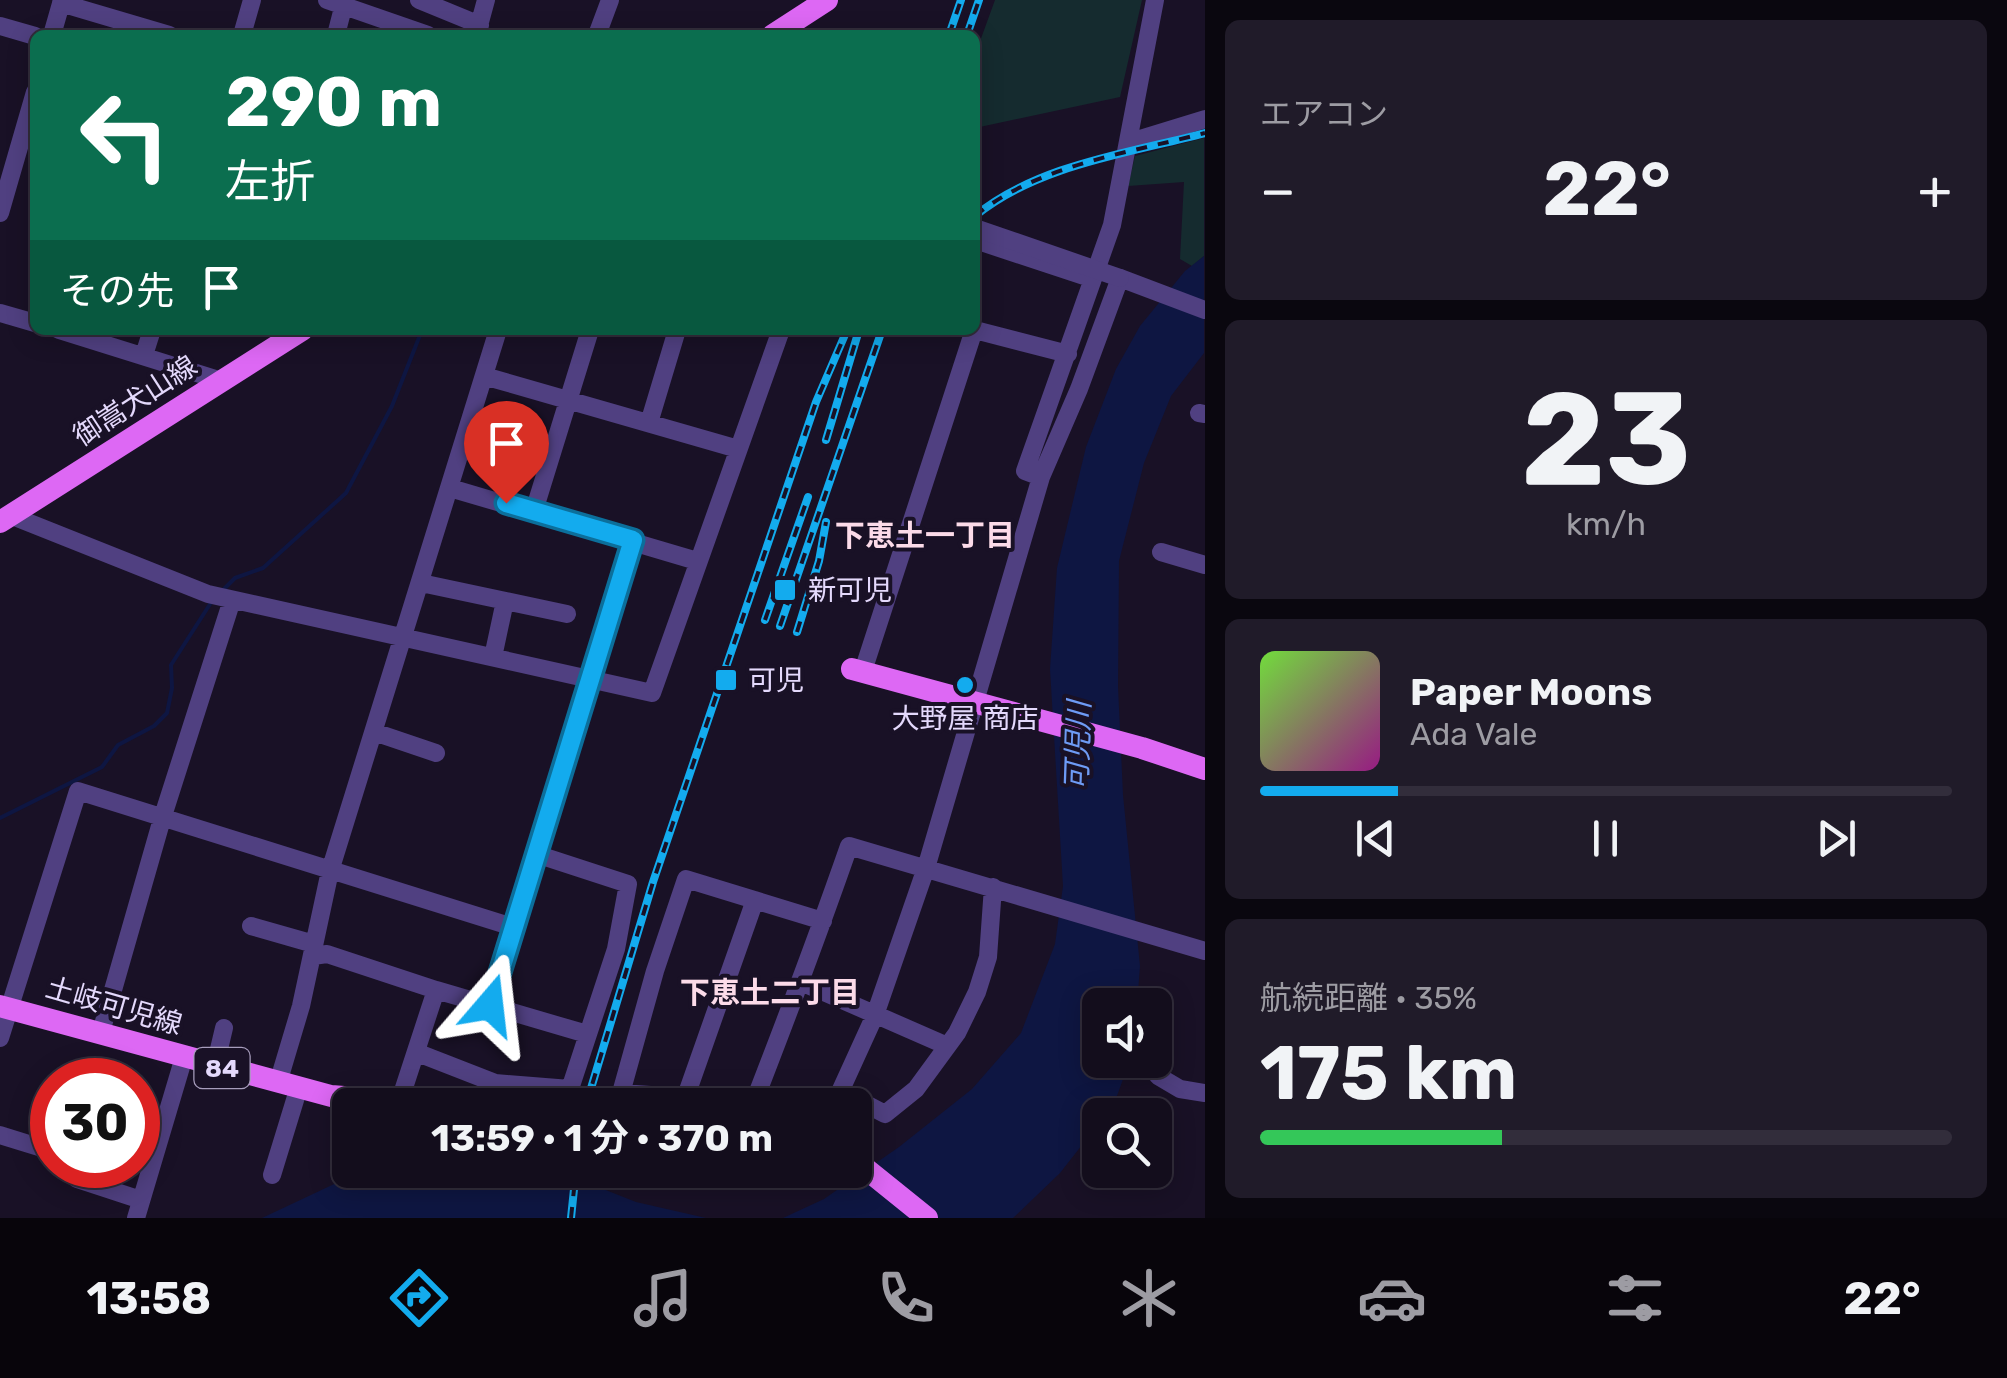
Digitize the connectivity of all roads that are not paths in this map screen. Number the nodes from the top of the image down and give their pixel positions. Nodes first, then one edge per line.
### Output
1 (252, 0) edge
2 (420, 0) edge
3 (486, 0) edge
4 (610, 0) edge
5 (827, 0) edge
6 (1156, 0) edge
7 (62, 2) edge
8 (339, 2) edge
9 (0, 26) edge
10 (54, 30) edge
11 (152, 30) edge
12 (243, 30) edge
13 (336, 30) edge
14 (415, 30) edge
15 (478, 30) edge
16 (600, 30) edge
17 (780, 30) edge
18 (30, 35) edge
19 (30, 109) edge
20 (1204, 119) edge
21 (1130, 142) junction
22 (0, 213) edge
23 (980, 230) edge
24 (980, 242) edge
25 (1120, 278) junction
26 (1093, 280) junction
27 (1204, 310) edge
28 (0, 313) edge
29 (30, 322) edge
30 (980, 332) edge
31 (76, 335) edge
32 (150, 335) edge
33 (294, 335) edge
34 (496, 335) edge
35 (588, 335) edge
36 (675, 335) edge
37 (779, 335) edge
38 (972, 335) edge
39 (1068, 354) junction
40 (144, 355) junction
41 (484, 376) junction
42 (222, 381) junction
43 (568, 398) junction
44 (649, 423) junction
45 (738, 449) junction
46 (1041, 477) junction
47 (450, 488) junction
48 (534, 511) junction
49 (6, 519) edge
50 (633, 540) junction
51 (1161, 552) dead end
52 (697, 561) junction
53 (1204, 565) edge
54 (421, 583) junction
55 (232, 600) junction
56 (505, 601) junction
57 (567, 614) dead end
58 (404, 638) junction
59 (493, 658) junction
60 (858, 670) joint
61 (588, 680) junction
62 (976, 702) junction
63 (374, 732) junction
64 (436, 753) dead end
65 (1204, 769) edge
66 (162, 819) junction
67 (539, 855) junction
68 (926, 868) junction
69 (330, 871) junction
70 (993, 887) junction
71 (754, 900) junction
72 (822, 921) junction
73 (250, 926) dead end
74 (513, 927) junction
75 (313, 950) junction
76 (1204, 951) edge
77 (801, 982) junction
78 (436, 990) junction
79 (490, 1005) junction
80 (4, 1007) edge
81 (875, 1014) junction
82 (224, 1028) dead end
83 (101, 1032) junction
84 (587, 1034) junction
85 (0, 1038) edge
86 (945, 1046) junction
87 (418, 1053) junction
88 (184, 1057) junction
89 (215, 1066) junction
90 (1161, 1078) edge
91 (288, 1085) junction
92 (405, 1088) edge
93 (622, 1088) edge
94 (689, 1088) edge
95 (759, 1088) edge
96 (842, 1088) edge
97 (1204, 1094) edge
98 (332, 1096) edge
99 (872, 1110) edge
100 (0, 1135) edge
101 (30, 1144) edge
102 (872, 1174) edge
103 (272, 1175) dead end
104 (96, 1188) edge
105 (138, 1209) edge
106 (927, 1218) edge

1 - 12 street
2 - 15 street
3 - 15 street
4 - 16 street
5 - 17 main road
6 - 21 street
7 - 10 street
7 - 11 street
8 - 13 street
8 - 14 street
9 - 18 street
19 - 22 street
20 - 21 street
21 - 26 street
23 - 25 street, bridge
24 - 26 street
25 - 27 street
25 - 46 street
26 - 39 street
28 - 29 street
30 - 39 street
31 - 40 street
32 - 40 street
33 - 42 main road, 御嵩犬山線
34 - 41 street
35 - 43 street
36 - 44 street
37 - 45 street
38 - 60 street
39 - 46 street
40 - 42 street
41 - 43 street
41 - 47 street
42 - 49 main road, 御嵩犬山線
43 - 44 street
43 - 48 street
44 - 45 street
45 - 52 street
46 - 62 street
47 - 48 street
47 - 54 street
48 - 50 street
49 - 55 street
50 - 52 street
50 - 61 street
51 - 53 street
52 - 61 street
54 - 56 street
54 - 58 street
55 - 58 street
55 - 66 street
56 - 57 street
56 - 59 street
58 - 59 street
58 - 63 street
59 - 61 street
60 - 62 main road
61 - 67 street
62 - 65 main road
62 - 68 street
63 - 64 street
63 - 69 street
66 - 69 street
66 - 80 street
66 - 83 street
67 - 74 street
67 - 84 street
68 - 70 street
68 - 72 street
68 - 81 street
69 - 74 street
69 - 75 street
70 - 76 street
70 - 86 street
71 - 72 street
71 - 93 street
71 - 94 street
72 - 77 street
73 - 75 street
74 - 79 street
75 - 78 street
75 - 91 street
77 - 81 street
77 - 95 street
78 - 79 street
78 - 87 street
79 - 84 street
80 - 83 main road, 土岐可児線 / 84
80 - 85 street
81 - 86 street
81 - 96 street
82 - 89 street
83 - 88 main road, 土岐可児線 / 84
84 - 87 street
86 - 99 street
87 - 92 street
88 - 89 main road, 土岐可児線 / 84
88 - 105 street
89 - 91 main road, 土岐可児線 / 84
90 - 97 street
91 - 98 main road, 土岐可児線 / 84
91 - 103 street
100 - 101 street
102 - 106 main road
104 - 105 street

